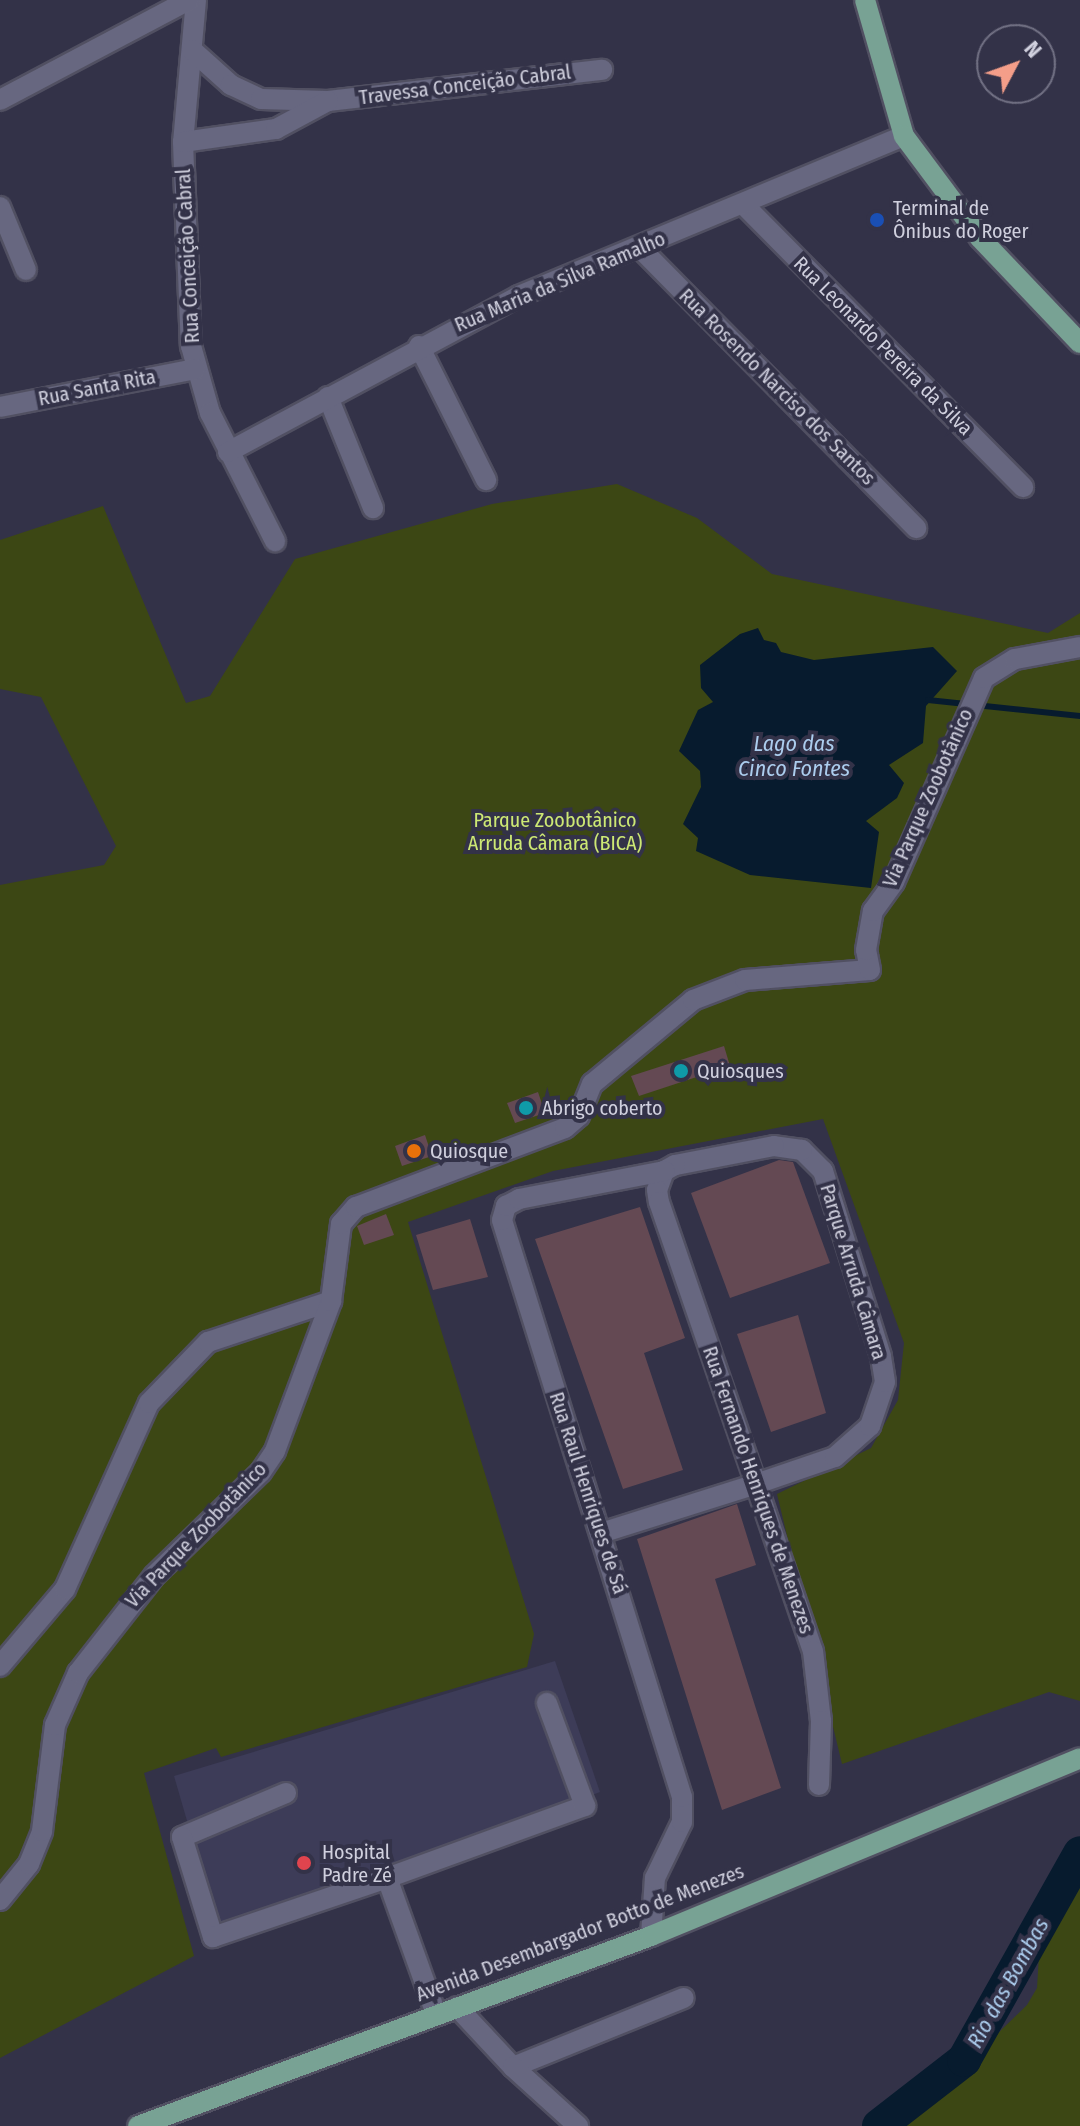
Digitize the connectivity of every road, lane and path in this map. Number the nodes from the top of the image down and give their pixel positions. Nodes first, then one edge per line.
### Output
1 (189, 0) edge
2 (196, 0) edge
3 (865, 0) edge
4 (192, 50) junction
5 (602, 70) dead end
6 (0, 100) edge
7 (328, 101) junction
8 (904, 136) junction
9 (183, 142) junction
10 (744, 205) junction
11 (0, 207) edge
12 (639, 247) junction
13 (26, 270) dead end
14 (1080, 343) edge
15 (419, 346) junction
16 (195, 369) junction
17 (328, 397) junction
18 (0, 407) edge
19 (228, 452) junction
20 (486, 480) dead end
21 (1023, 487) dead end
22 (373, 508) dead end
23 (916, 528) dead end
24 (275, 541) dead end
25 (1080, 647) edge
26 (664, 1171) junction
27 (331, 1301) junction
28 (756, 1484) junction
29 (601, 1533) junction
30 (0, 1666) edge
31 (547, 1703) dead end
32 (1080, 1758) edge
33 (819, 1785) dead end
34 (286, 1793) dead end
35 (387, 1878) junction
36 (0, 1900) edge
37 (651, 1936) junction
38 (684, 1998) dead end
39 (457, 2007) junction
40 (436, 2014) junction
41 (513, 2067) junction
42 (138, 2126) edge
43 (578, 2126) edge

1 - 6 street
2 - 4 street, Rua Conceição Cabral
3 - 8 main road
4 - 7 street, Travessa Conceição Cabral
4 - 9 street, Rua Conceição Cabral
5 - 7 street, Travessa Conceição Cabral
7 - 9 street, Travessa Conceição Cabral
8 - 10 street, Rua Maria da Silva Ramalho
8 - 14 main road
9 - 16 street, Rua Conceição Cabral
10 - 12 street, Rua Maria da Silva Ramalho
10 - 21 street, Rua Leonardo Pereira da Silva
11 - 13 street
12 - 15 street, Rua Maria da Silva Ramalho
12 - 23 street, Rua Rosendo Narciso dos Santos
15 - 17 street, Rua Maria da Silva Ramalho
15 - 20 street
16 - 18 street, Rua Santa Rita
16 - 19 street, Rua Conceição Cabral
17 - 19 street, Rua Maria da Silva Ramalho
17 - 22 street
19 - 24 street, Rua Conceição Cabral
25 - 27 street, Via Parque Zoobotânico
26 - 28 street, Rua Fernando Henriques de Menezes
26 - 28 street, Parque Arruda Câmara
26 - 29 street, Rua Raul Henriques de Sá
27 - 30 street
27 - 36 street, Via Parque Zoobotânico
28 - 29 street, Parque Arruda Câmara
28 - 33 street, Rua Fernando Henriques de Menezes
29 - 37 street, Rua Raul Henriques de Sá
31 - 35 street
32 - 37 main road, Avenida Desembargador Botto de Menezes
34 - 35 street
35 - 40 street
37 - 39 main road, Avenida Desembargador Botto de Menezes
38 - 41 street
39 - 40 main road, Avenida Desembargador Botto de Menezes
39 - 41 street
40 - 42 main road, Avenida Desembargador Botto de Menezes
41 - 43 street

